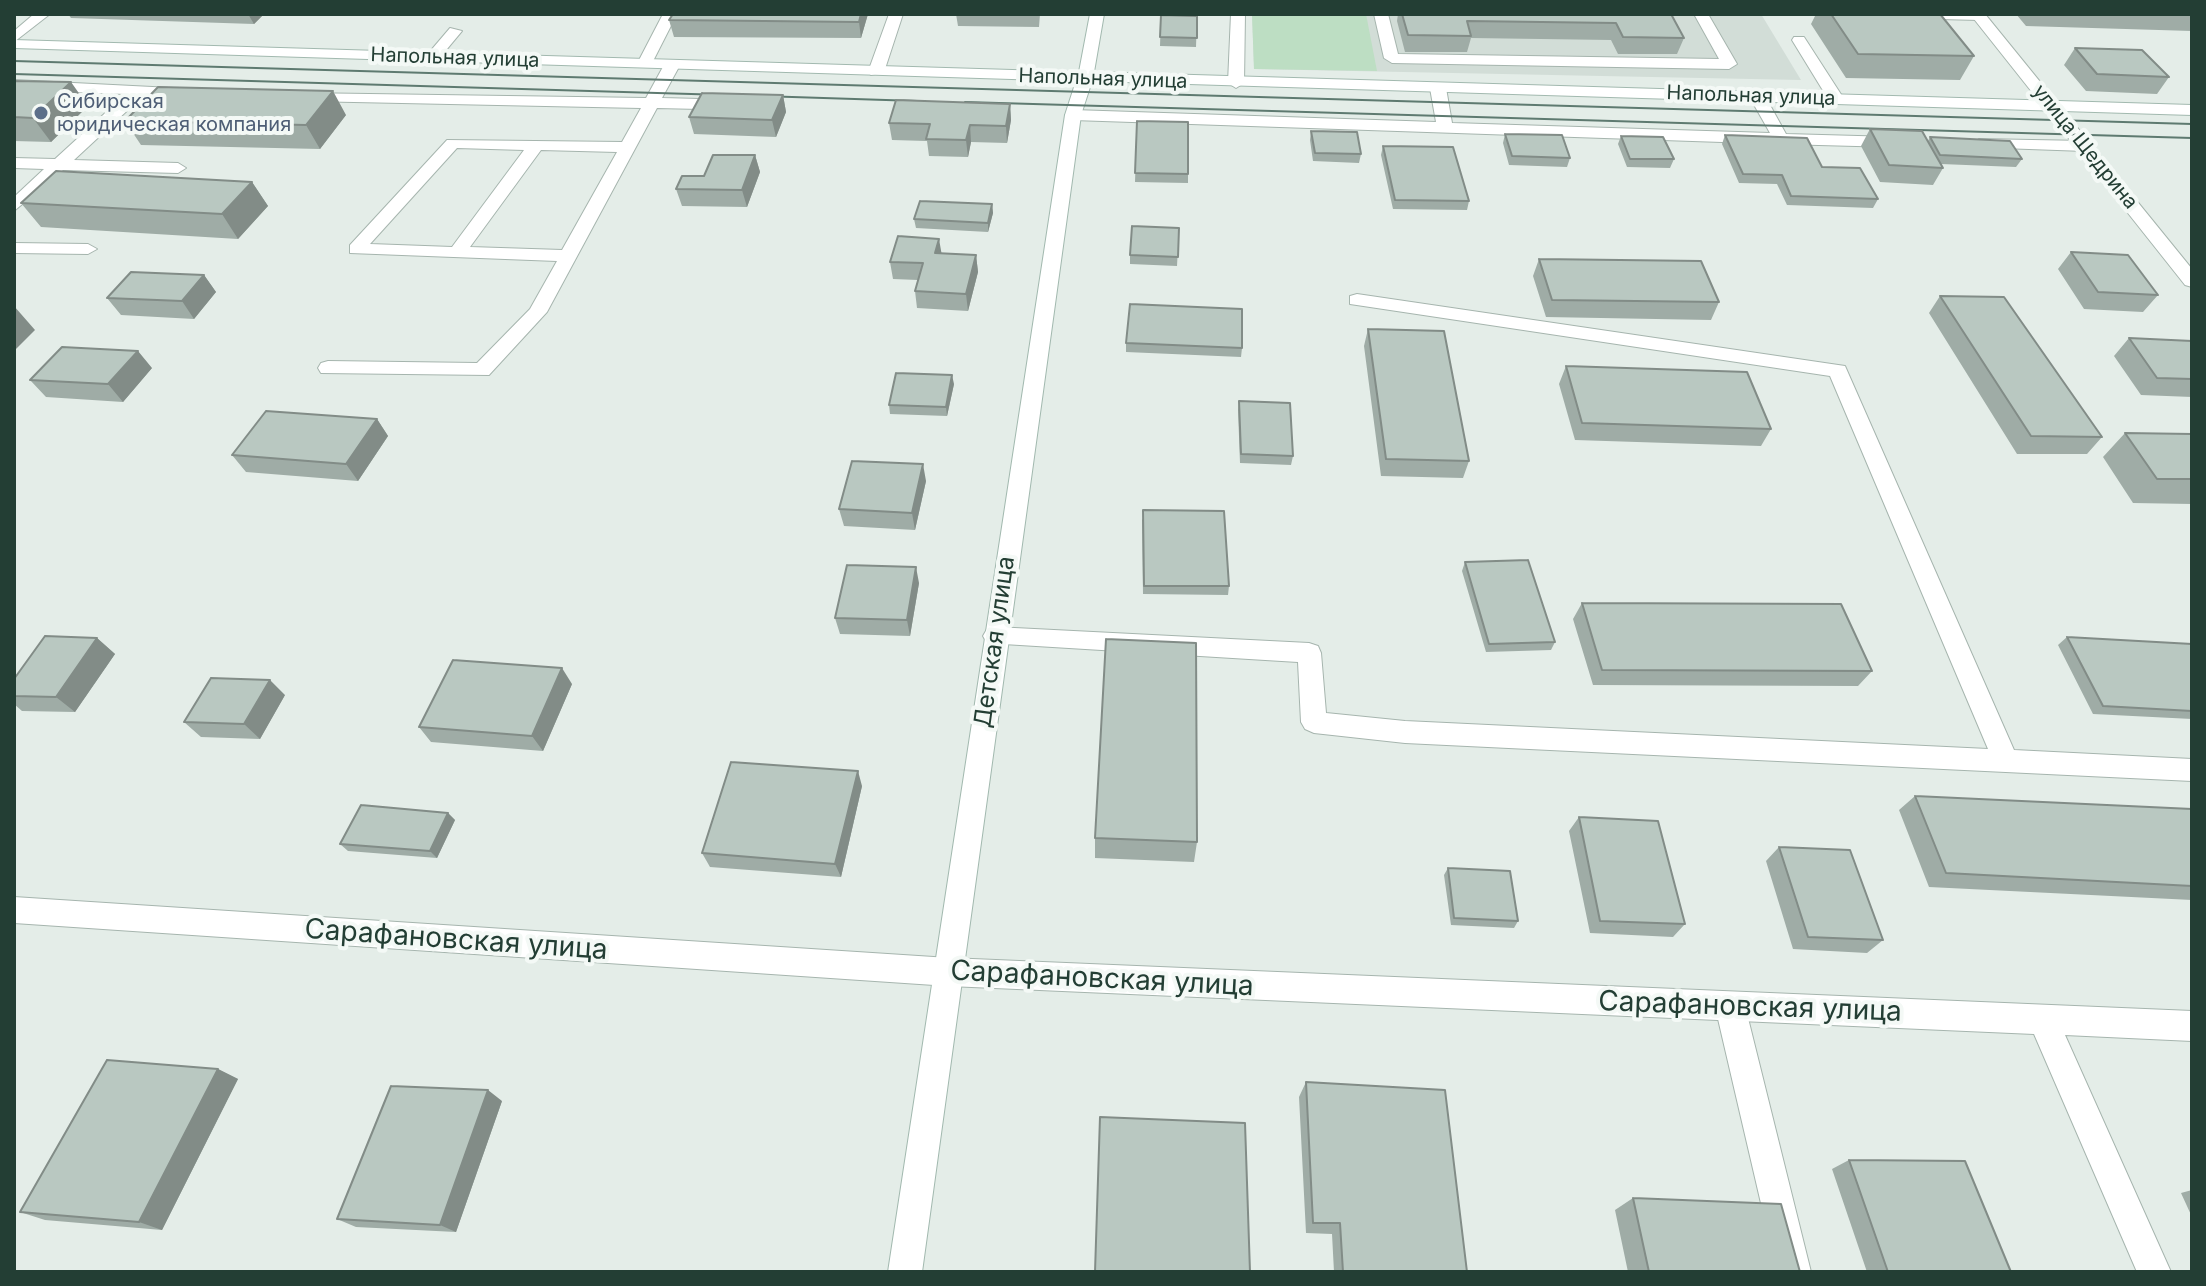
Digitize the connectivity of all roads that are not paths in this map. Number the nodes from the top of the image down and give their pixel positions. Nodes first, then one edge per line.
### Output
1 (43, 14) edge
2 (670, 14) edge
3 (896, 14) edge
4 (1097, 14) edge
5 (1238, 14) edge
6 (1381, 14) edge
7 (1701, 14) edge
8 (1900, 14) edge
9 (1978, 15) edge
10 (455, 31) dead end
11 (1799, 40) dead end
12 (14, 41) edge
13 (432, 58) junction
14 (1541, 60) junction
15 (645, 64) junction
16 (672, 65) junction
17 (876, 72) junction
18 (1085, 78) junction
19 (1236, 83) junction
20 (14, 85) edge
21 (1438, 88) junction
22 (140, 90) junction
23 (1552, 90) junction
24 (200, 92) edge
25 (291, 96) edge
26 (1757, 96) junction
27 (1836, 99) junction
28 (652, 103) junction
29 (700, 104) edge
30 (2053, 105) junction
31 (2192, 110) edge
32 (1073, 115) junction
33 (1445, 127) junction
34 (1781, 139) junction
35 (1909, 142) edge
36 (1957, 143) edge
37 (536, 145) junction
38 (2085, 146) junction
39 (628, 147) junction
40 (14, 163) edge
41 (59, 164) junction
42 (178, 168) dead end
43 (14, 206) edge
44 (14, 248) edge
45 (88, 249) dead end
46 (457, 252) junction
47 (569, 256) junction
48 (2192, 281) edge
49 (1357, 300) dead end
50 (328, 368) dead end
51 (995, 636) junction
52 (2006, 761) junction
53 (2192, 770) edge
54 (14, 910) edge
55 (949, 972) junction
56 (1730, 1006) junction
57 (2043, 1019) junction
58 (2192, 1026) edge
59 (905, 1272) edge
60 (1794, 1272) edge
61 (2154, 1272) edge

1 - 12 street
2 - 15 street
3 - 17 street
4 - 18 street, Детская улица
5 - 19 street
6 - 14 street
7 - 14 street
8 - 9 street
9 - 30 street, улица Щедрина
10 - 13 street
11 - 27 street
12 - 13 street, Напольная улица
13 - 15 street, Напольная улица
14 - 23 street
15 - 16 street, Напольная улица
16 - 17 street, Напольная улица
16 - 28 street
17 - 18 street, Напольная улица
18 - 19 street, Напольная улица
18 - 32 street, Детская улица
19 - 21 street, Напольная улица
20 - 22 street
21 - 23 street, Напольная улица
21 - 33 street
22 - 24 street
22 - 41 street
23 - 26 street, Напольная улица
25 - 28 street
26 - 27 street, Напольная улица
26 - 34 street
27 - 30 street, Напольная улица
28 - 29 street
28 - 39 street
30 - 31 street, Напольная улица
30 - 38 street, улица Щедрина
32 - 33 street
32 - 51 street, Детская улица
33 - 34 street
34 - 35 street
36 - 38 street
37 - 39 street
37 - 46 street
37 - 46 street
38 - 48 street, улица Щедрина
39 - 47 street
40 - 41 street
41 - 42 street
41 - 43 street
44 - 45 street
46 - 47 street
47 - 50 street
49 - 52 street
51 - 52 street
51 - 55 street, Детская улица
52 - 53 street
54 - 55 street, Сарафановская улица
55 - 56 street, Сарафановская улица
55 - 59 street, Детская улица
56 - 57 street, Сарафановская улица
56 - 60 street
57 - 58 street, Сарафановская улица
57 - 61 street

